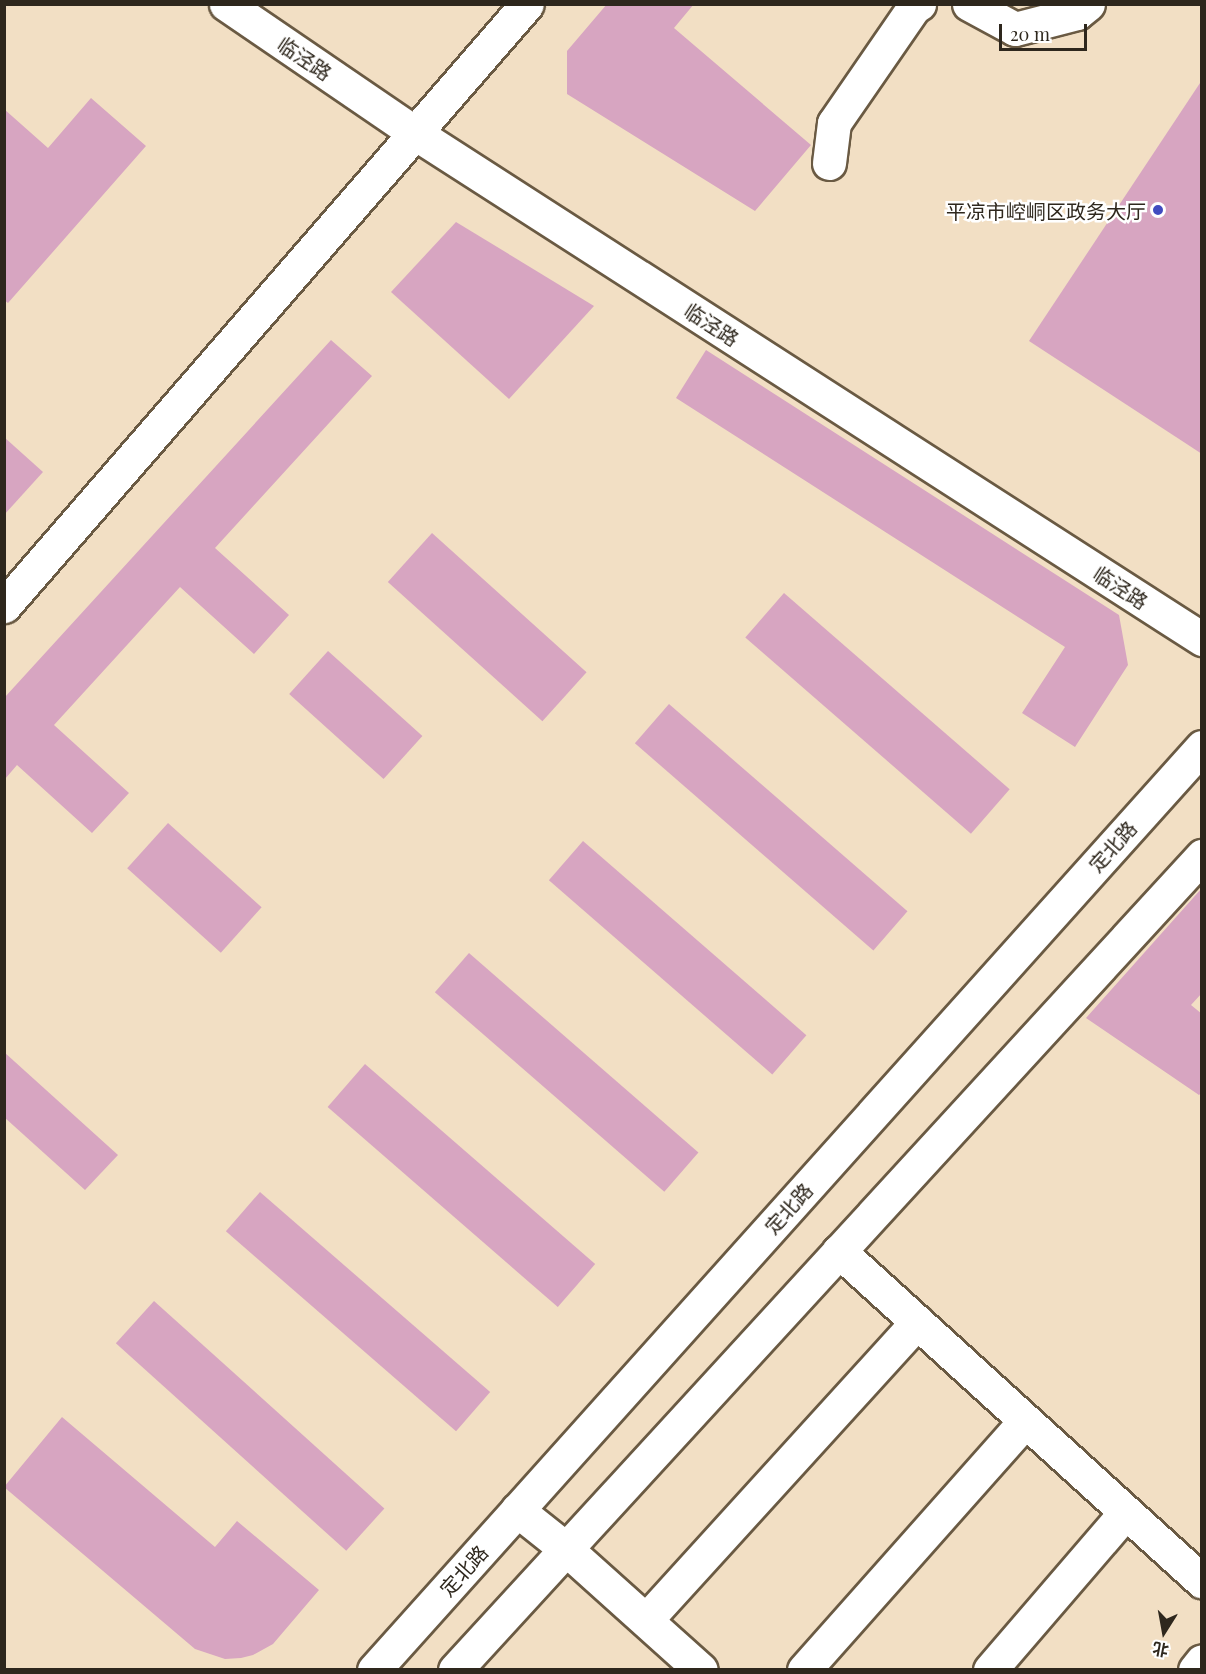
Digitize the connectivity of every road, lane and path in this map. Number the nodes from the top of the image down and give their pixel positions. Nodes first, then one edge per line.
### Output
1 (226, 4) edge
2 (527, 4) edge
3 (919, 4) edge
4 (969, 4) edge
5 (1088, 4) edge
6 (415, 133) junction
7 (829, 163) dead end
8 (4, 606) edge
9 (1202, 639) edge
10 (1202, 747) edge
11 (1202, 856) edge
12 (839, 1251) junction
13 (917, 1322) junction
14 (1025, 1421) junction
15 (517, 1510) junction
16 (1126, 1512) junction
17 (566, 1549) junction
18 (1202, 1581) edge
19 (646, 1620) junction
20 (1202, 1661) edge
21 (374, 1670) edge
22 (455, 1670) edge
23 (701, 1670) edge
24 (804, 1670) edge
25 (990, 1670) edge
26 (1195, 1670) edge

1 - 6 street, 临泾路
2 - 6 street
3 - 7 street
4 - 5 street
6 - 8 street
6 - 9 street, 临泾路
10 - 15 street, 定北路
11 - 12 street
12 - 13 street
12 - 17 street
13 - 14 street
13 - 19 street
14 - 16 street
14 - 24 street
15 - 17 street
15 - 21 street, 定北路
16 - 18 street
16 - 25 street
17 - 19 street
17 - 22 street
19 - 23 street
20 - 26 street

